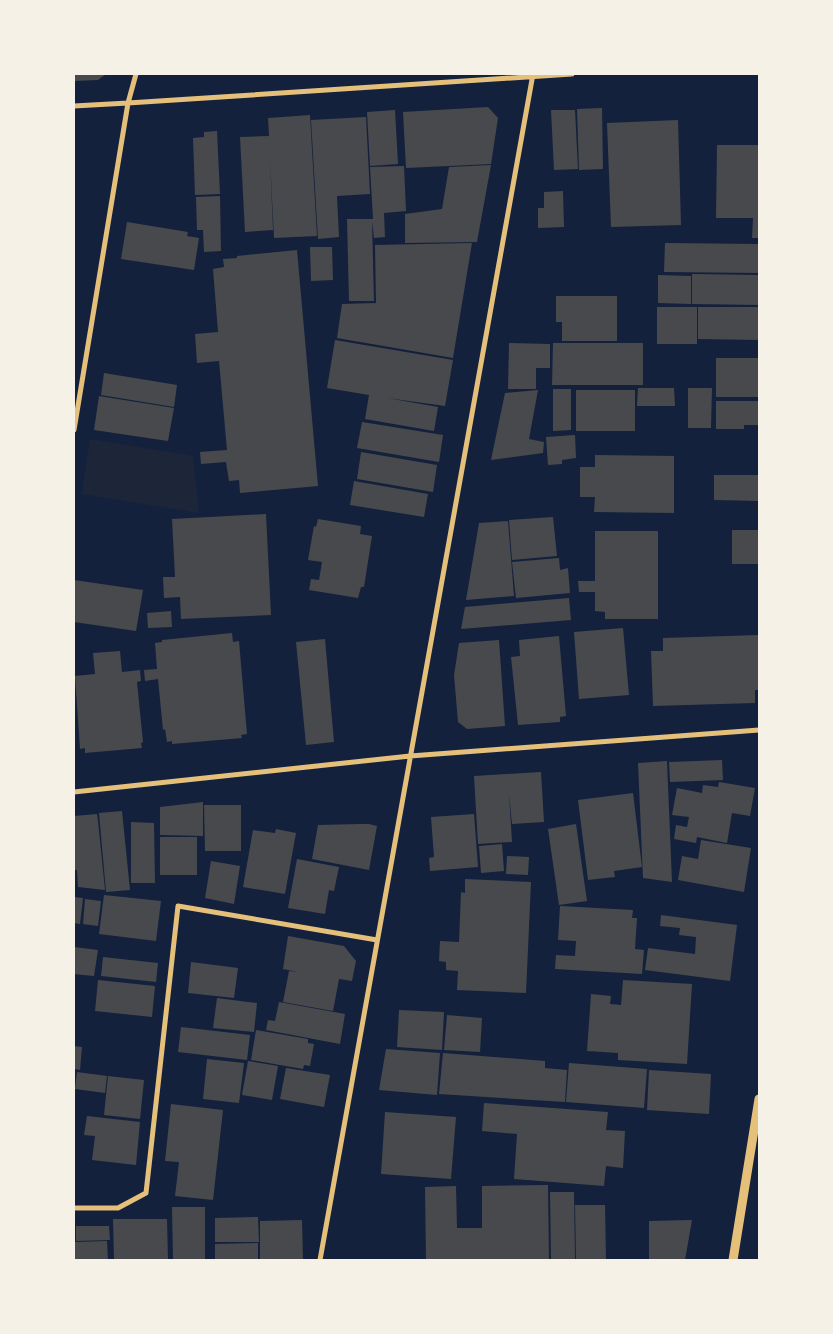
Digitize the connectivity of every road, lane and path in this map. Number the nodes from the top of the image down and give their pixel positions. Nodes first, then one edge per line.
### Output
1 (136, 74) edge
2 (572, 74) edge
3 (532, 75) edge
4 (128, 104) junction
5 (74, 106) edge
6 (74, 430) edge
7 (759, 730) edge
8 (410, 756) junction
9 (74, 792) edge
10 (377, 940) junction
11 (759, 1099) edge
12 (74, 1208) edge
13 (320, 1260) edge
14 (733, 1260) edge

1 - 4 street
2 - 3 street
3 - 4 street
3 - 8 street
4 - 5 street
4 - 6 street
7 - 8 street
8 - 9 street
8 - 10 street
10 - 12 street
10 - 13 street
11 - 14 street

